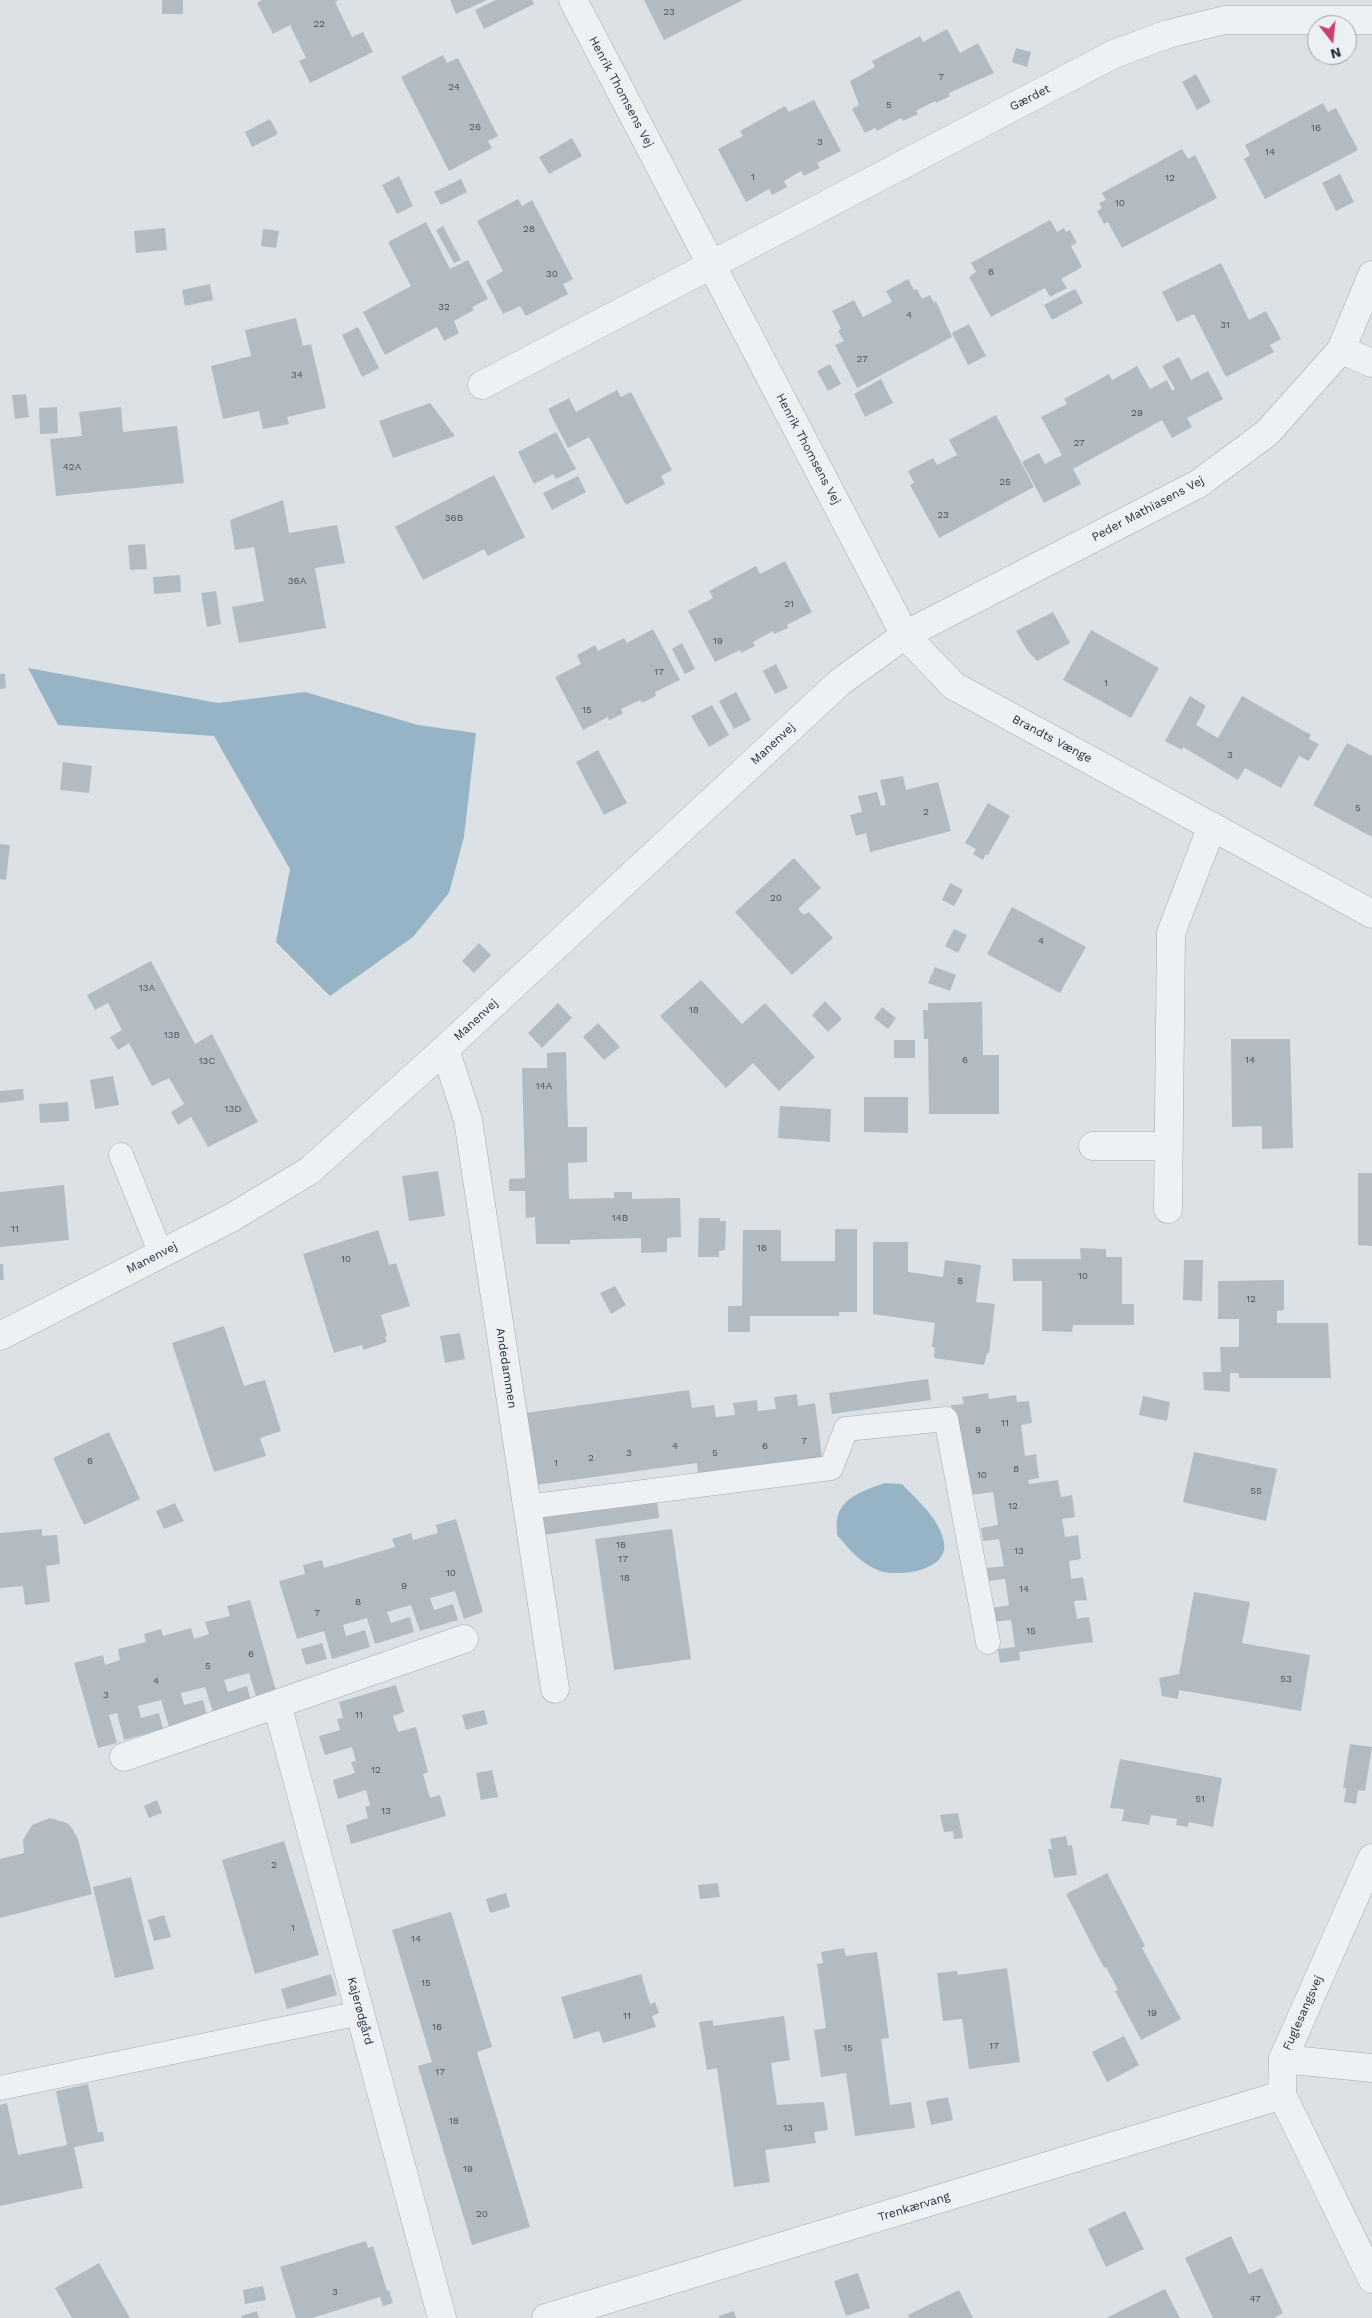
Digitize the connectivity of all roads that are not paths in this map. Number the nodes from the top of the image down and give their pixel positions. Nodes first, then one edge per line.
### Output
1 (573, 0) edge
2 (1372, 20) edge
3 (711, 264) junction
4 (1372, 275) edge
5 (1341, 350) junction
6 (1372, 364) edge
7 (482, 385) dead end
8 (905, 635) junction
9 (1212, 826) junction
10 (1372, 914) edge
11 (445, 1049) junction
12 (1093, 1146) dead end
13 (1169, 1146) junction
14 (121, 1154) dead end
15 (1168, 1209) dead end
16 (161, 1254) junction
17 (0, 1336) edge
18 (527, 1507) junction
19 (464, 1639) dead end
20 (988, 1642) dead end
21 (555, 1689) dead end
22 (277, 1704) junction
23 (124, 1757) dead end
24 (1372, 1858) edge
25 (360, 2013) junction
26 (1283, 2059) junction
27 (1372, 2068) edge
28 (0, 2088) edge
29 (1282, 2095) junction
30 (1372, 2279) edge
31 (442, 2318) edge
32 (546, 2318) edge

1 - 3 street, Henrik Thomsens Vej
2 - 3 street, Gærdet
3 - 7 street
3 - 8 street, Henrik Thomsens Vej
4 - 5 street, Peder Mathiasens Vej
5 - 6 street
5 - 8 street, Peder Mathiasens Vej
8 - 9 street, Brandts Vænge
8 - 11 street, Manenvej
9 - 10 street, Brandts Vænge
9 - 13 street
11 - 16 street, Manenvej
11 - 18 street, Andedammen
12 - 13 street
13 - 15 street
14 - 16 lane
16 - 17 street, Manenvej
18 - 20 lane
18 - 21 street, Andedammen
19 - 22 street
22 - 23 street
22 - 25 street, Kajerødgård
24 - 26 street, Fuglesangsvej
25 - 28 lane
25 - 31 street, Kajerødgård
26 - 27 street
26 - 29 street, Fuglesangsvej
29 - 30 street, Fuglesangsvej
29 - 32 street, Trenkærvang

